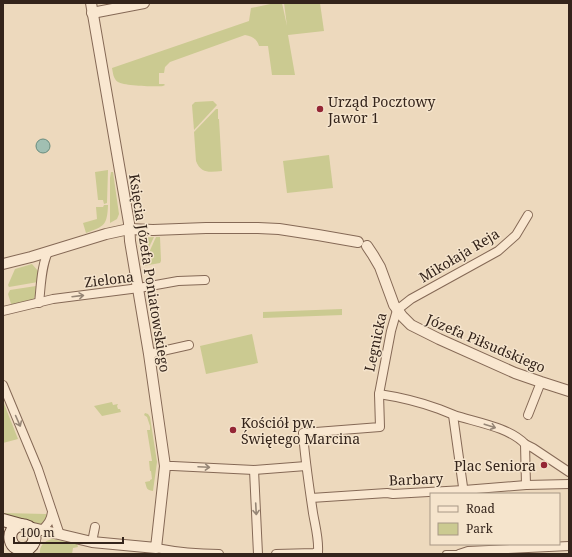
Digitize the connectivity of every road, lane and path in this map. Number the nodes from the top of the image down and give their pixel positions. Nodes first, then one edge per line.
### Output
1 (144, 3) edge
2 (92, 8) edge
3 (528, 215) dead end
4 (129, 229) junction
5 (48, 252) junction
6 (3, 264) edge
7 (205, 280) dead end
8 (139, 288) junction
9 (39, 303) junction
10 (397, 310) junction
11 (3, 311) edge
12 (189, 345) dead end
13 (149, 354) junction
14 (541, 382) junction
15 (3, 385) edge
16 (569, 391) edge
17 (379, 394) junction
18 (453, 415) junction
19 (528, 415) dead end
20 (525, 444) junction
21 (165, 466) junction
22 (306, 466) junction
23 (254, 470) junction
24 (569, 472) edge
25 (569, 484) edge
26 (523, 488) edge
27 (464, 492) edge
28 (311, 498) junction
29 (52, 512) junction
30 (3, 520) edge
31 (25, 526) junction
32 (95, 527) dead end
33 (42, 530) junction
34 (56, 534) junction
35 (10, 539) edge
36 (92, 542) junction
37 (569, 546) edge
38 (468, 547) edge
39 (156, 548) junction
40 (28, 549) edge
41 (525, 549) edge
42 (490, 552) edge
43 (319, 553) edge
44 (219, 554) edge
45 (258, 554) edge
46 (276, 554) edge
47 (446, 554) edge
48 (459, 554) edge

1 - 2 street
2 - 4 street, Księcia Józefa Poniatowskiego
3 - 10 street, Mikołaja Reja
4 - 5 street
4 - 8 street, Księcia Józefa Poniatowskiego
4 - 10 street, Legnicka
5 - 6 street
5 - 9 street
7 - 8 street, Zielona
9 -> 8 street, Zielona
8 - 13 street, Księcia Józefa Poniatowskiego
9 - 11 street, Zielona
10 - 14 street, Józefa Piłsudskiego
10 - 17 street, Legnicka
12 - 13 street
13 - 21 street, Księcia Józefa Poniatowskiego
14 - 16 street, Józefa Piłsudskiego
14 - 19 street
15 -> 29 street
17 - 18 street
17 - 22 street, Legnicka
18 -> 20 street
18 - 27 street
20 - 24 street
20 - 26 street
21 -> 23 street
21 - 39 street, Księcia Józefa Poniatowskiego
22 - 23 street
22 - 28 street
23 -> 45 street
25 - 26 street
26 - 27 street, Barbary
27 - 28 street, Barbary
28 - 43 street
29 - 33 street
29 - 34 street
30 - 31 main road
31 - 33 street
31 - 35 main road
31 - 40 main road
32 - 36 street
33 - 34 street
34 - 36 street
34 - 40 street
35 - 40 main road
36 - 39 street
37 - 41 street
38 - 42 street
38 - 48 street
39 - 44 street
41 - 42 street
43 - 46 street
47 - 48 street

